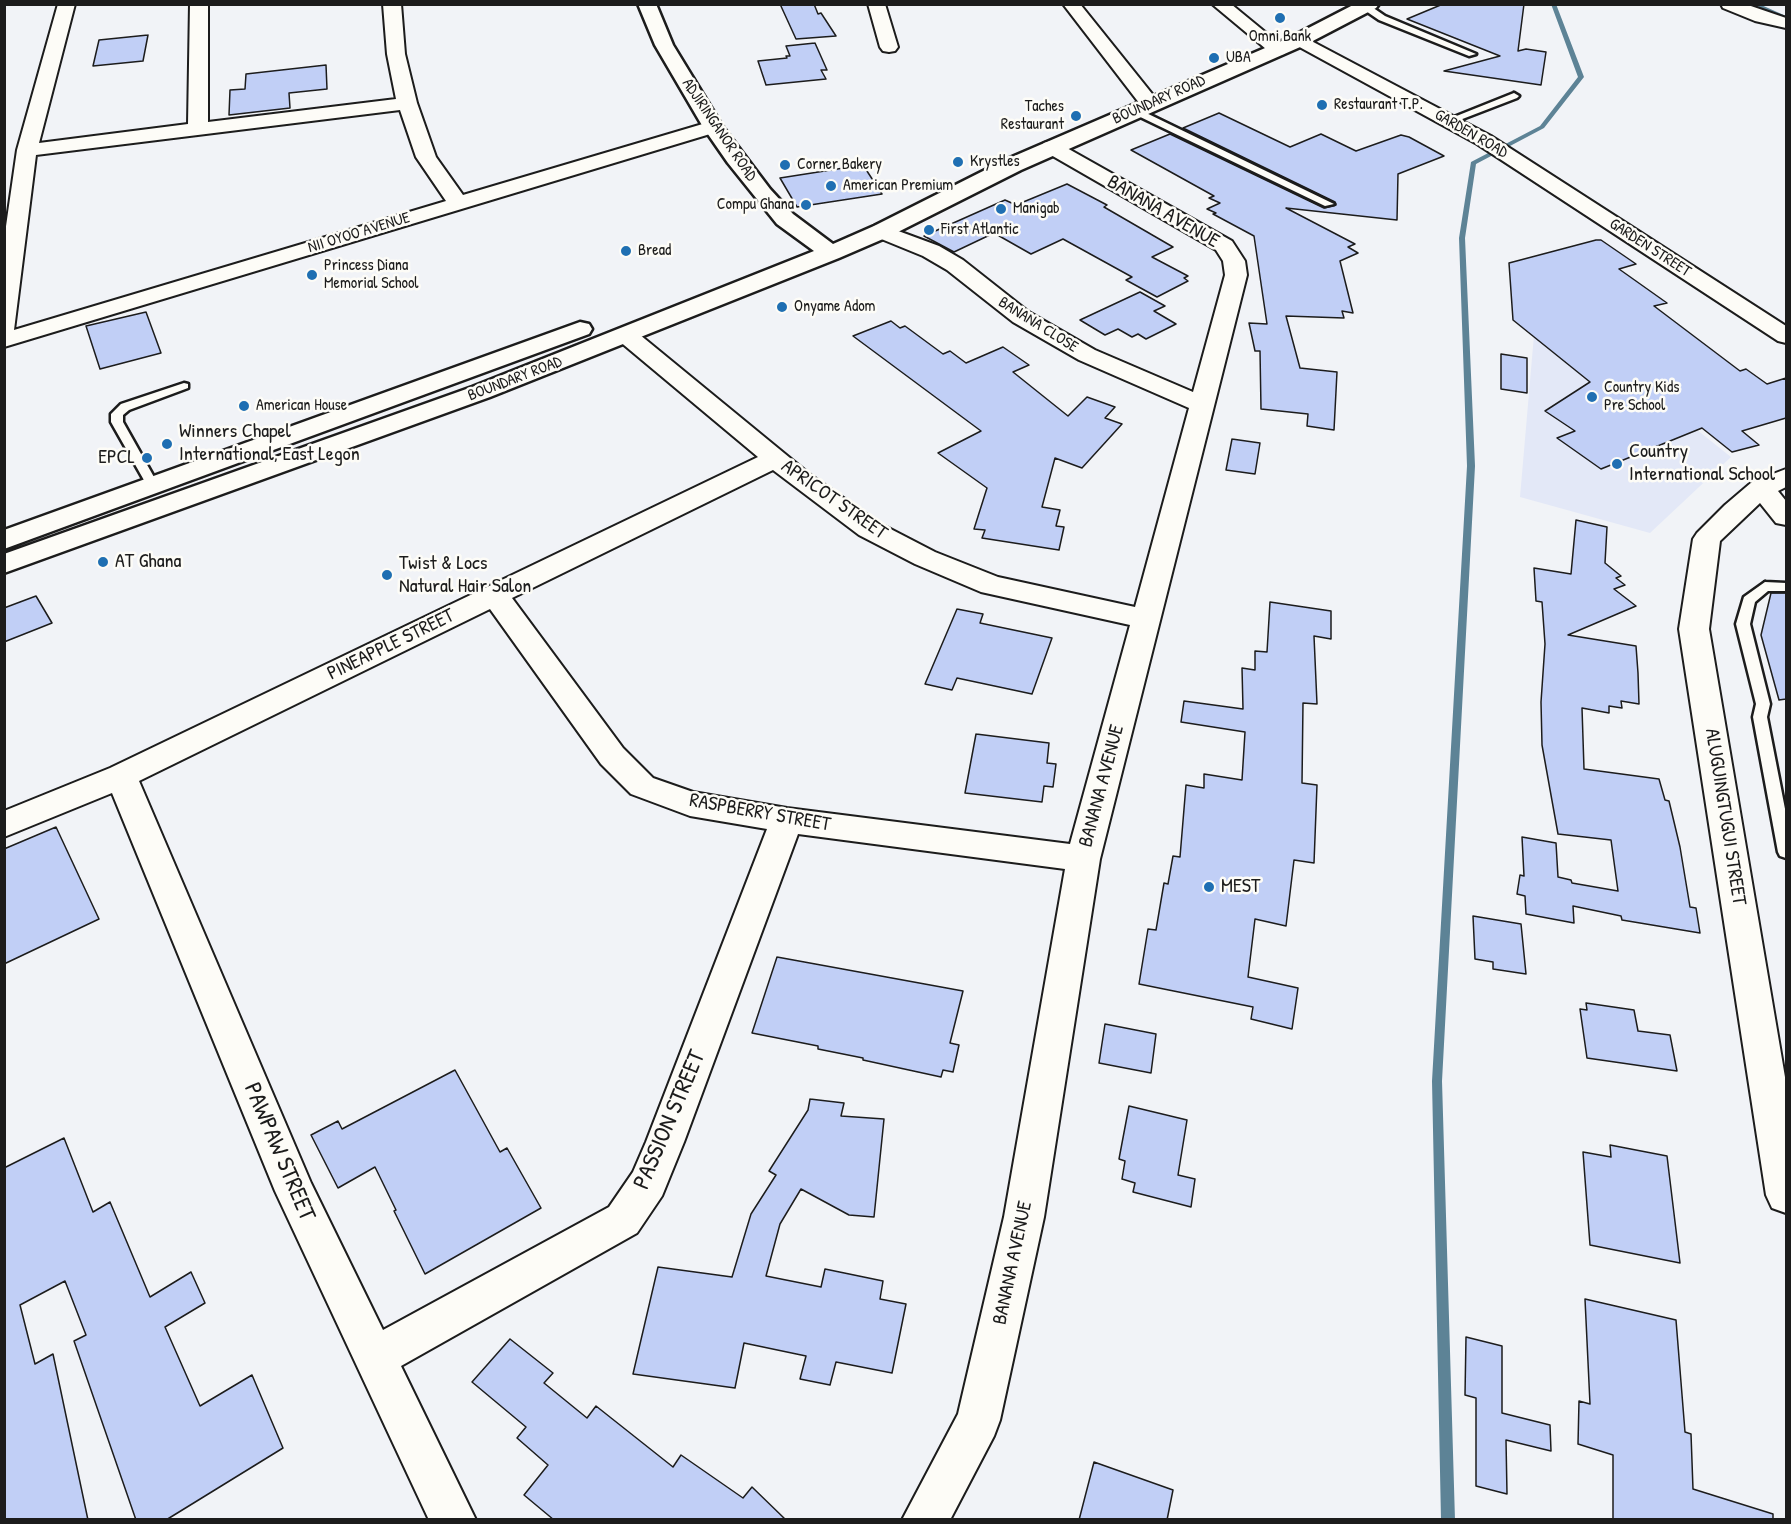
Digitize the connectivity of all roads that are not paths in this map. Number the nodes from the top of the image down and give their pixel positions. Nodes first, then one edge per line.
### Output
1 (67, 4) edge
2 (199, 4) edge
3 (392, 4) edge
4 (647, 4) edge
5 (876, 4) edge
6 (1071, 4) edge
7 (1220, 4) edge
8 (1729, 4) edge
9 (1363, 6) edge
10 (1786, 24) edge
11 (1300, 40) junction
12 (889, 47) dead end
13 (1278, 50) junction
14 (1472, 54) dead end
15 (1514, 96) dead end
16 (407, 102) junction
17 (1143, 107) junction
18 (1449, 121) junction
19 (713, 127) junction
20 (198, 128) junction
21 (1051, 147) junction
22 (27, 150) junction
23 (1515, 159) joint
24 (1013, 165) junction
25 (458, 203) junction
26 (1329, 204) dead end
27 (882, 231) junction
28 (822, 246) junction
29 (4, 327) edge
30 (626, 335) junction
31 (1786, 336) edge
32 (4, 340) edge
33 (184, 386) dead end
34 (1202, 405) junction
35 (775, 459) junction
36 (1774, 483) edge
37 (153, 486) junction
38 (1786, 517) edge
39 (4, 540) edge
40 (4, 564) edge
41 (1786, 587) edge
42 (495, 595) junction
43 (1146, 619) junction
44 (121, 776) junction
45 (787, 820) junction
46 (4, 825) edge
47 (1786, 852) edge
48 (1083, 859) junction
49 (1786, 1195) edge
50 (374, 1358) junction
51 (453, 1520) edge
52 (925, 1520) edge

1 - 22 street
2 - 20 street
3 - 16 street
4 - 19 main road, ADJIRINGANOR ROAD
5 - 12 street
6 - 17 street
7 - 13 street
8 - 10 street
9 - 11 main road, BOUNDARY ROAD
9 - 14 lane
11 - 13 main road, BOUNDARY ROAD
11 - 18 street, GARDEN ROAD
13 - 17 main road, BOUNDARY ROAD
15 - 18 lane
16 - 20 street
16 - 25 street
17 - 21 main road, BOUNDARY ROAD
17 - 26 lane
18 - 23 street, GARDEN ROAD
19 - 25 street, NII OYOO AVENUE
19 - 28 main road, ADJIRINGANOR ROAD
20 - 22 street
21 - 24 main road, BOUNDARY ROAD
21 - 34 street, BANANA AVENUE
22 - 29 street
23 - 31 street, GARDEN STREET
24 - 27 main road, BOUNDARY ROAD
24 - 28 main road, BOUNDARY ROAD
25 - 32 street, NII OYOO AVENUE
27 - 28 main road, BOUNDARY ROAD
27 - 34 street, BANANA CLOSE
28 - 30 main road, BOUNDARY ROAD
28 - 37 main road, BOUNDARY ROAD
30 - 35 street, APRICOT STREET
30 - 40 main road, BOUNDARY ROAD
33 - 37 lane
34 - 43 street, BANANA AVENUE
35 - 42 street, PINEAPPLE STREET
35 - 43 street, APRICOT STREET
36 - 38 street
36 - 49 street, ALUGUINGTUGUI STREET
37 - 39 main road, BOUNDARY ROAD
41 - 47 lane
42 - 44 street, PINEAPPLE STREET
42 - 45 street, RASPBERRY STREET
43 - 48 street, BANANA AVENUE
44 - 46 street, PINEAPPLE STREET
44 - 50 street, PAWPAW STREET
45 - 48 street, RASPBERRY STREET
45 - 50 street, PASSION STREET
48 - 52 street, BANANA AVENUE
50 - 51 street, PAWPAW STREET

